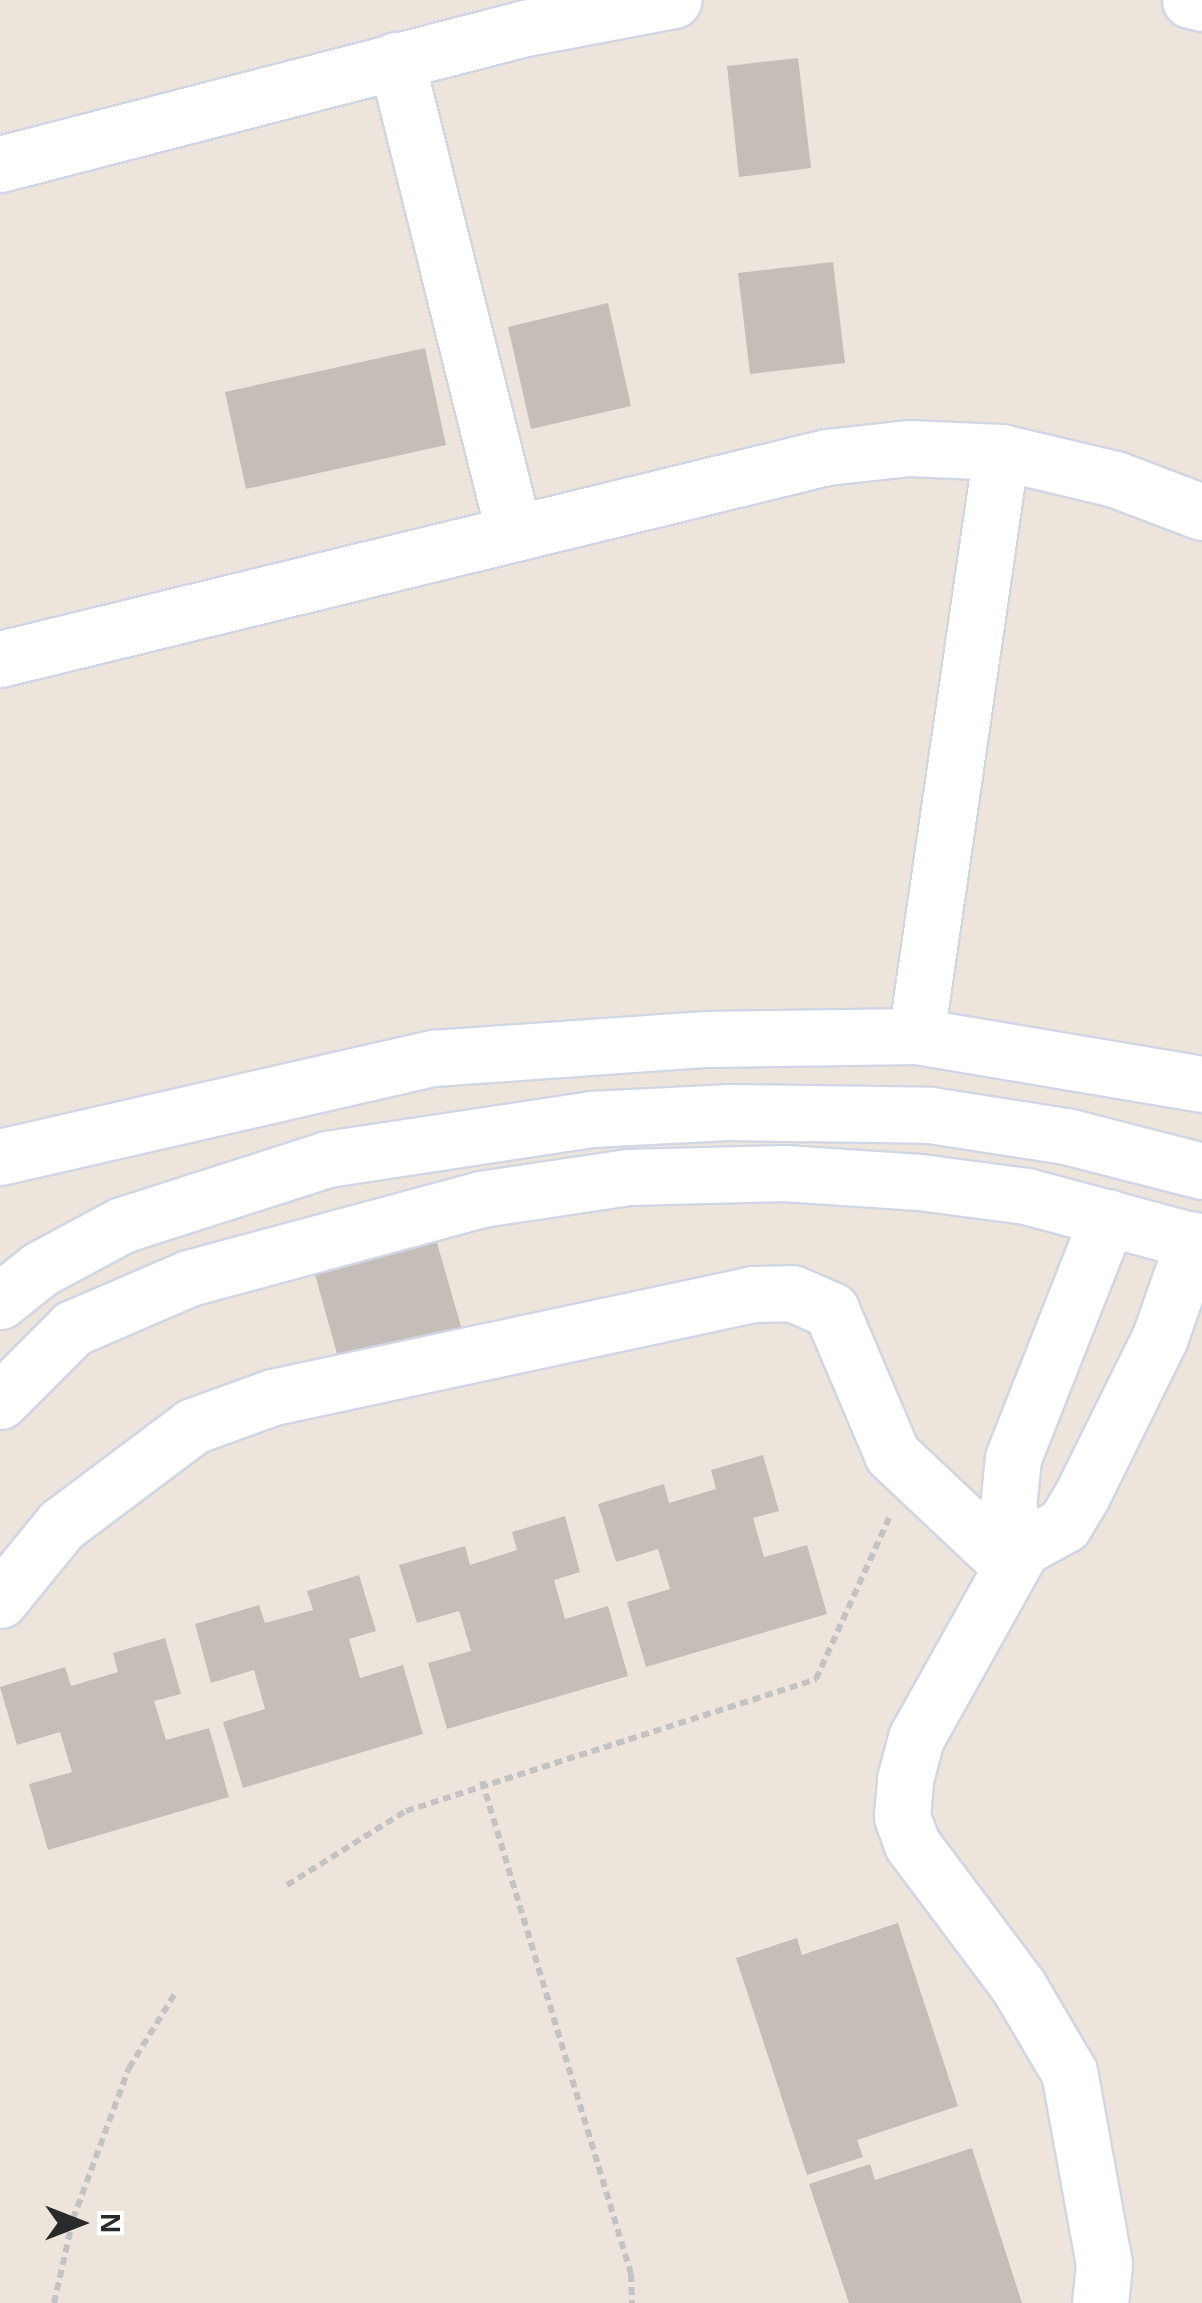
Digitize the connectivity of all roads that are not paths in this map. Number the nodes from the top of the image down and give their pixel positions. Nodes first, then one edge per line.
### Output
1 (673, 0) edge
2 (1190, 0) edge
3 (1202, 4) edge
4 (396, 60) junction
5 (0, 164) edge
6 (1002, 452) junction
7 (1202, 512) edge
8 (514, 533) junction
9 (0, 659) edge
10 (915, 1037) junction
11 (1202, 1084) edge
12 (906, 1114) junction
13 (0, 1157) edge
14 (1193, 1167) edge
15 (897, 1180) junction
16 (1166, 1232) edge
17 (0, 1301) edge
18 (0, 1402) edge
19 (1016, 1557) junction
20 (0, 1600) edge
21 (1100, 2303) edge

1 - 4 street
2 - 3 street
4 - 5 street
4 - 8 street
6 - 7 street
6 - 8 street
6 - 10 street
8 - 9 street
10 - 11 street
10 - 12 street
10 - 13 street
12 - 14 street
12 - 15 street
12 - 17 street
14 - 16 street
15 - 16 street
15 - 18 street
16 - 19 street
16 - 19 street
19 - 20 street
19 - 21 street

